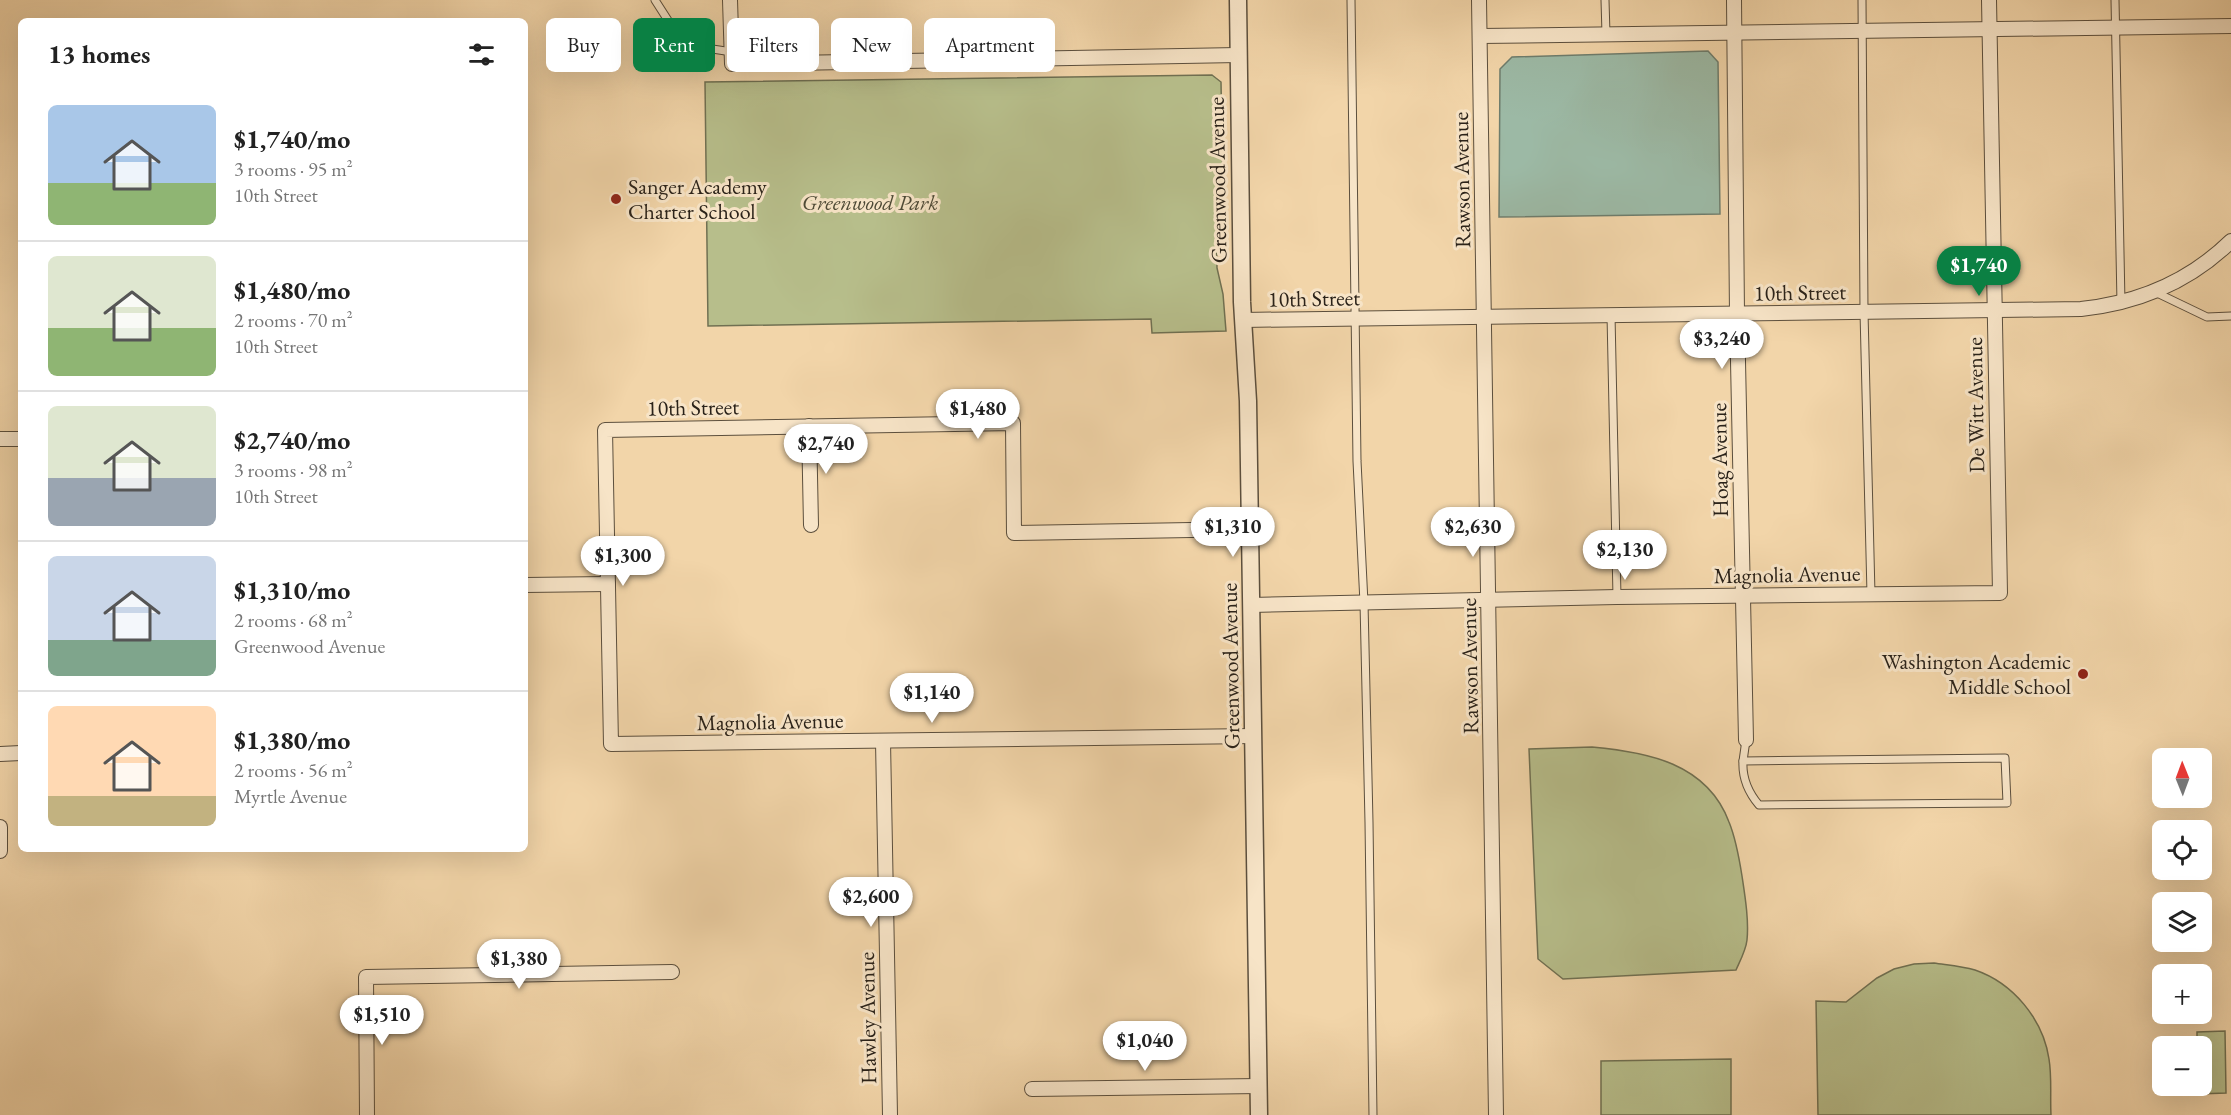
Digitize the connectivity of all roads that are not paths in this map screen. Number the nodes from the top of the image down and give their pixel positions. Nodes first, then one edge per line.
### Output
1 (655, 0) edge
2 (730, 0) edge
3 (1238, 0) edge
4 (1351, 0) edge
5 (1479, 0) edge
6 (1605, 0) edge
7 (1734, 0) edge
8 (1862, 0) edge
9 (1989, 0) edge
10 (2115, 0) edge
11 (731, 18) edge
12 (2231, 26) edge
13 (2116, 27) junction
14 (1990, 29) junction
15 (1862, 30) junction
16 (1734, 32) junction
17 (1606, 34) junction
18 (1480, 36) junction
19 (727, 56) edge
20 (1238, 56) junction
21 (819, 58) edge
22 (2231, 241) edge
23 (2155, 292) junction
24 (2121, 303) junction
25 (1995, 309) junction
26 (1863, 312) junction
27 (1737, 314) junction
28 (1611, 315) junction
29 (2231, 316) edge
30 (1485, 317) junction
31 (1355, 319) junction
32 (1243, 320) junction
33 (809, 426) junction
34 (0, 439) edge
35 (18, 439) edge
36 (811, 525) dead end
37 (1250, 530) junction
38 (608, 584) junction
39 (528, 585) edge
40 (2000, 593) joint
41 (1871, 594) junction
42 (1744, 596) junction
43 (1617, 597) junction
44 (1489, 600) junction
45 (1364, 603) junction
46 (1251, 605) junction
47 (1253, 736) junction
48 (1746, 740) joint
49 (883, 741) junction
50 (18, 753) edge
51 (0, 754) edge
52 (1743, 761) junction
53 (0, 827) edge
54 (0, 851) edge
55 (672, 972) dead end
56 (1259, 1086) junction
57 (1032, 1089) dead end
58 (367, 1115) edge
59 (890, 1115) edge
60 (1259, 1115) edge
61 (1373, 1115) edge
62 (1496, 1115) edge

1 - 19 lane
2 - 11 street
3 - 20 street, Greenwood Avenue
4 - 31 lane
5 - 18 street, Rawson Avenue
6 - 17 lane
7 - 16 street, Hoag Avenue
8 - 15 lane
9 - 14 street, De Witt Avenue
10 - 13 lane
12 - 13 street
13 - 14 street
13 - 24 lane
14 - 15 street
14 - 25 street, De Witt Avenue
15 - 16 street
15 - 26 lane
16 - 17 street
16 - 27 street, Hoag Avenue
17 - 18 street
18 - 30 street, Rawson Avenue
20 - 21 street
20 - 32 street, Greenwood Avenue
22 - 23 street, 10th Street
23 - 24 street, 10th Street
23 - 29 lane
24 - 25 street, 10th Street
25 - 26 street, 10th Street
25 - 40 street, De Witt Avenue
26 - 27 street, 10th Street
26 - 41 lane
27 - 28 street, 10th Street
27 - 42 street, Hoag Avenue
28 - 30 street, 10th Street
28 - 43 lane
30 - 31 street, 10th Street
30 - 44 street, Rawson Avenue
31 - 32 street, 10th Street
31 - 45 lane
32 - 37 street, Greenwood Avenue
33 - 36 street
33 - 37 street, 10th Street
33 - 38 street, 10th Street
34 - 35 street
37 - 46 street, Greenwood Avenue
38 - 39 street
38 - 49 street, Magnolia Avenue
40 - 41 street, Magnolia Avenue
41 - 42 street, Magnolia Avenue
42 - 43 street, Magnolia Avenue
42 - 48 street, Hoag Avenue
43 - 44 street, Magnolia Avenue
44 - 45 street, Magnolia Avenue
44 - 62 street, Rawson Avenue
45 - 46 street, Magnolia Avenue
45 - 61 lane
46 - 47 street, Greenwood Avenue
47 - 49 street, Magnolia Avenue
47 - 56 street, Greenwood Avenue
48 - 52 lane
49 - 59 street, Hawley Avenue
50 - 51 street
52 - 52 lane
53 - 54 street
55 - 58 street
56 - 57 street
56 - 60 street, Greenwood Avenue

